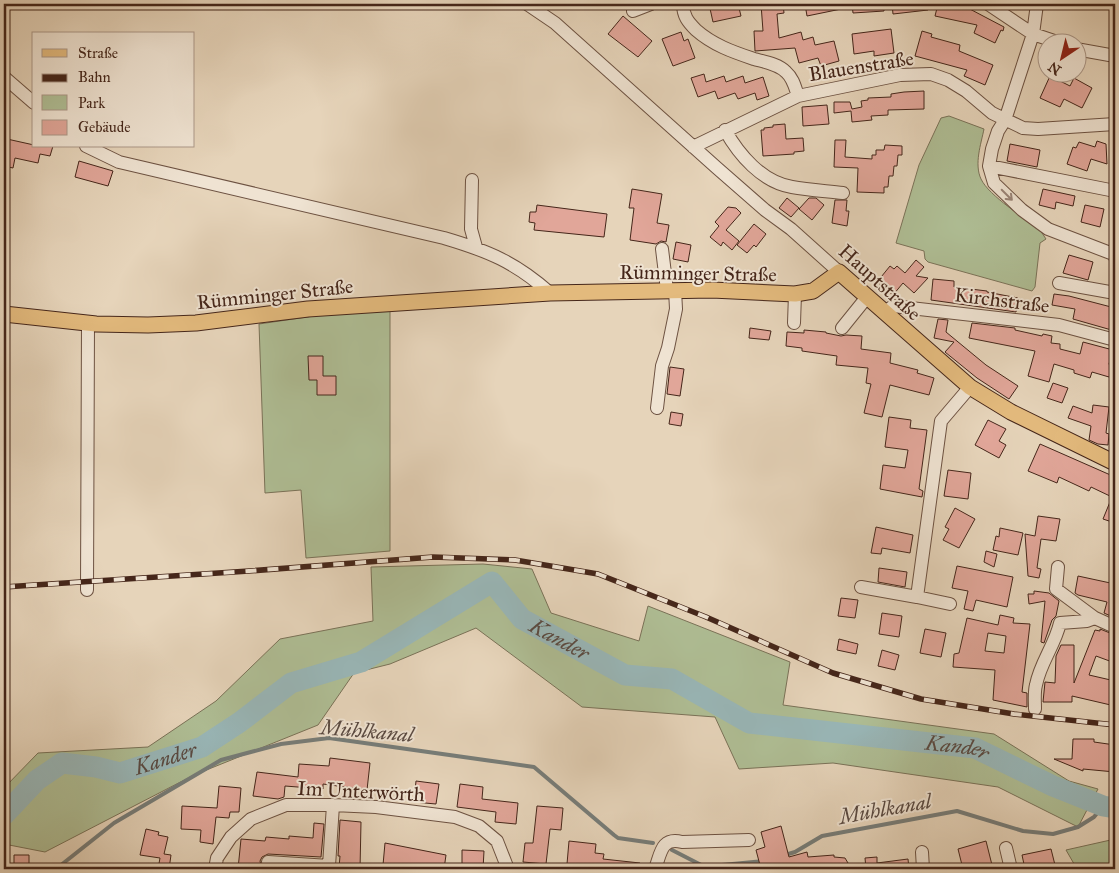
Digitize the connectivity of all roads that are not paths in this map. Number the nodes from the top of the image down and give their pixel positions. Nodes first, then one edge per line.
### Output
1 (527, 4) edge
2 (651, 4) edge
3 (683, 4) edge
4 (988, 4) edge
5 (1037, 4) edge
6 (633, 11) dead end
7 (1033, 34) junction
8 (1036, 35) edge
9 (1086, 51) edge
10 (1115, 56) edge
11 (4, 77) edge
12 (798, 96) junction
13 (32, 101) edge
14 (1005, 120) junction
15 (1115, 124) edge
16 (725, 130) junction
17 (692, 147) junction
18 (90, 148) edge
19 (989, 166) junction
20 (472, 180) dead end
21 (1115, 191) edge
22 (843, 193) dead end
23 (476, 247) junction
24 (662, 249) dead end
25 (1115, 257) edge
26 (839, 272) junction
27 (1059, 283) dead end
28 (671, 290) junction
29 (550, 292) junction
30 (1115, 293) edge
31 (795, 294) junction
32 (867, 297) junction
33 (885, 312) junction
34 (4, 314) edge
35 (88, 323) junction
36 (794, 323) dead end
37 (842, 328) dead end
38 (1115, 340) edge
39 (970, 387) junction
40 (657, 408) dead end
41 (1115, 463) edge
42 (1058, 567) dead end
43 (861, 587) dead end
44 (87, 590) dead end
45 (916, 597) junction
46 (950, 604) dead end
47 (1096, 618) junction
48 (1115, 627) edge
49 (1035, 709) dead end
50 (334, 805) junction
51 (749, 840) dead end
52 (1006, 848) dead end
53 (922, 852) dead end
54 (268, 862) dead end
55 (215, 869) edge
56 (508, 869) edge
57 (655, 869) edge
58 (923, 869) edge
59 (1011, 869) edge

1 - 17 street, Hauptstraße
2 - 6 street
3 - 12 street
4 - 7 street
5 - 7 street
7 - 8 street
7 - 14 street
9 - 10 street
11 - 13 street
12 - 14 street, Blauenstraße
12 - 16 street, Blauenstraße
14 - 15 street, Blauenstraße
14 - 19 street
16 - 17 street, Blauenstraße
16 - 22 street
17 - 26 street, Hauptstraße
18 - 23 street
19 - 21 street
19 -> 25 street
20 - 23 street
23 - 29 street
24 - 28 street
26 - 31 main road, Rümminger Straße
26 - 32 main road, Hauptstraße
27 - 30 street
28 - 29 main road, Rümminger Straße
28 - 31 main road, Rümminger Straße
28 - 40 street
29 - 35 main road, Rümminger Straße
31 - 36 street
32 - 33 main road, Hauptstraße
32 - 37 street
33 - 38 street, Kirchstraße
33 - 39 main road, Hauptstraße
34 - 35 main road, Rümminger Straße
35 - 44 street
39 - 41 main road, Hauptstraße
39 - 45 street
42 - 47 street
43 - 45 street
45 - 46 street
47 - 48 street
47 - 49 street
50 - 54 street
50 - 55 street, Im Unterwörth
50 - 56 street, Im Unterwörth
51 - 57 street
52 - 59 street
53 - 58 street

